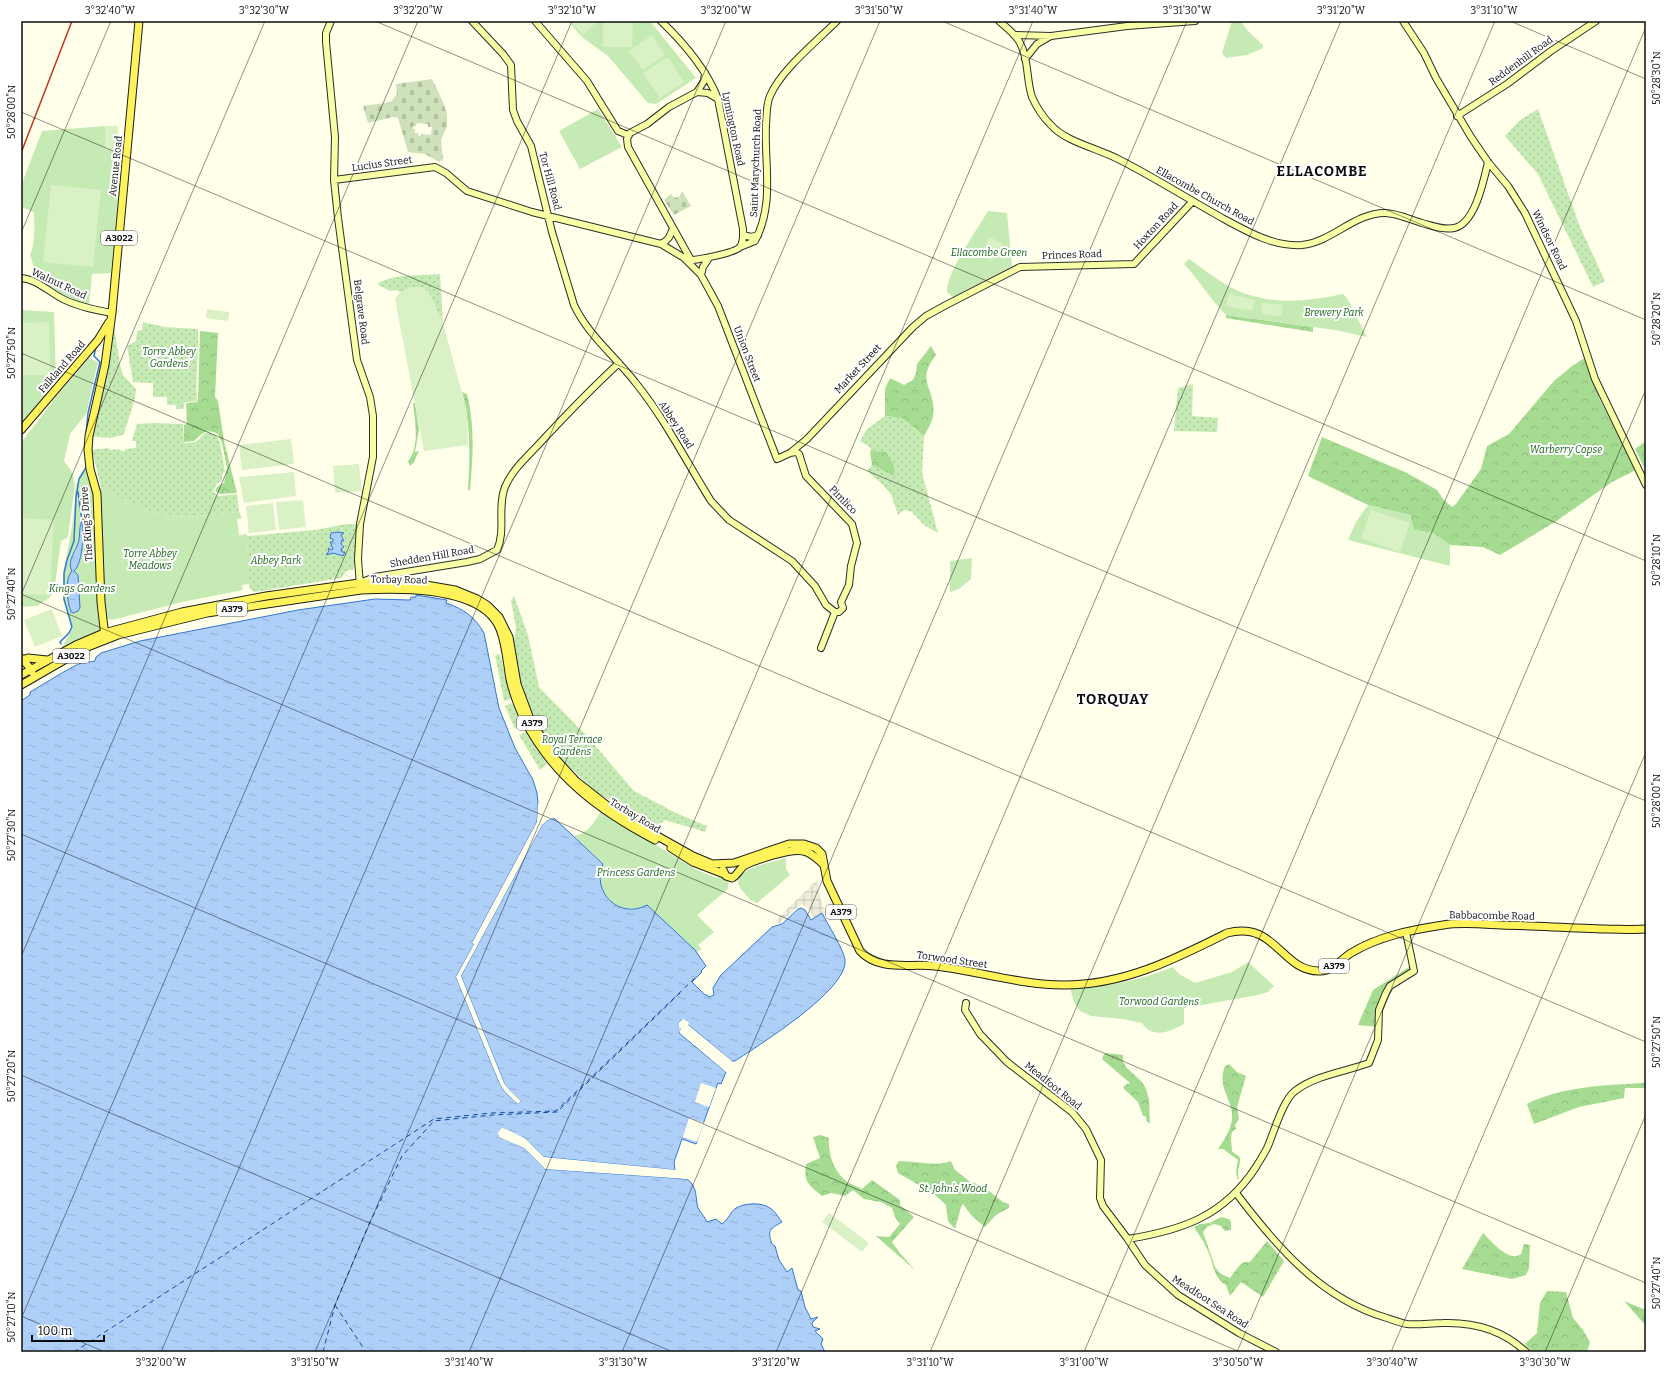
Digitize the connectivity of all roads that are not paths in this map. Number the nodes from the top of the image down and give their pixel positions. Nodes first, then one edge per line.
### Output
1 (139, 21) edge
2 (331, 21) edge
3 (472, 21) edge
4 (535, 21) edge
5 (661, 21) edge
6 (836, 21) edge
7 (999, 21) edge
8 (1195, 21) edge
9 (1403, 21) edge
10 (1596, 21) edge
11 (1015, 36) junction
12 (1051, 36) junction
13 (1025, 59) junction
14 (705, 73) junction
15 (697, 92) junction
16 (718, 98) junction
17 (1457, 116) junction
18 (628, 137) junction
19 (1488, 162) junction
20 (334, 180) junction
21 (1192, 202) junction
22 (547, 216) junction
23 (672, 228) junction
24 (743, 234) junction
25 (758, 235) junction
26 (661, 244) junction
27 (740, 247) junction
28 (709, 258) junction
29 (690, 260) junction
30 (1134, 264) joint
31 (701, 275) junction
32 (21, 278) edge
33 (112, 313) junction
34 (926, 316) joint
35 (619, 363) junction
36 (21, 430) edge
37 (807, 439) junction
38 (790, 454) junction
39 (799, 454) junction
40 (777, 459) joint
41 (1646, 485) edge
42 (360, 586) junction
43 (834, 611) junction
44 (104, 636) junction
45 (821, 648) dead end
46 (22, 659) edge
47 (50, 660) junction
48 (31, 669) junction
49 (21, 676) edge
50 (33, 678) junction
51 (21, 685) edge
52 (796, 847) junction
53 (731, 863) junction
54 (738, 870) junction
55 (724, 874) junction
56 (1646, 929) edge
57 (1406, 932) junction
58 (1037, 982) joint
59 (966, 1003) dead end
60 (1236, 1193) junction
61 (1128, 1239) junction
62 (1276, 1352) edge
63 (1526, 1352) edge

1 - 33 main road, Avenue Road / A3022
2 - 20 street, Belgrave Road
3 - 22 street, Tor Hill Road
4 - 18 street
5 - 14 street, Lymington Road
6 - 25 street, Saint Marychurch Road
7 - 11 street
8 - 12 street
9 - 17 street, Windsor Road
10 - 17 street, Reddenhill Road
11 - 12 street
11 - 13 street
12 - 13 street
13 - 21 street, Ellacombe Church Road
14 - 15 street
14 - 16 street, Lymington Road
15 - 16 street
15 - 18 street
16 - 24 street, Lymington Road
17 - 19 street, Windsor Road
18 - 23 street
19 - 21 street, Ellacombe Church Road
19 - 41 street, Windsor Road
20 - 22 street, Lucius Street
20 - 42 street, Belgrave Road
21 - 30 street, Hoxton Road
22 - 26 street, Tor Hill Road
22 - 35 street, Abbey Road
23 - 26 street
23 - 29 street
24 - 25 street
24 - 27 street, Lymington Road
25 - 27 street
26 - 29 street, Tor Hill Road
27 - 28 street
28 - 29 street
28 - 31 street
29 - 31 street, Union Street
30 - 34 street, Princes Road
31 - 40 street, Union Street
32 - 33 street, Walnut Road
33 - 36 main road, Falkland Road / A3022
33 - 44 main road, The King's Drive / A3022
34 - 37 street, Market Street
35 - 42 street, Shedden Hill Road
35 - 43 street, Abbey Road
37 - 38 street, Market Street
37 - 39 street, Market Street
38 - 39 street
38 - 40 street, Market Street
39 - 43 street, Pimlico
42 - 44 main road, Torbay Road / A379
42 - 53 main road, Torbay Road / A379
42 - 55 main road, Torbay Road / A379
43 - 45 street
44 - 47 main road, Torbay Road / A3022
44 - 50 main road, Torbay Road / A3022
46 - 47 main road, A3022
46 - 48 main road, A3022
47 - 48 main road, Torbay Road / A3022
48 - 49 main road, Torbay Road / A3022
48 - 50 main road, A3022
49 - 50 main road, A3022
50 - 51 main road, Torbay Road / A3022
52 - 53 main road, A379
52 - 54 main road, A379
52 - 58 main road, Torwood Street / A379
53 - 54 main road
53 - 55 main road
54 - 55 main road, A379
56 - 57 main road, Babbacombe Road / A379
57 - 58 main road, Babbacombe Road / A379
57 - 60 street
59 - 61 street, Meadfoot Road
60 - 61 street
60 - 63 street
61 - 62 street, Meadfoot Sea Road

